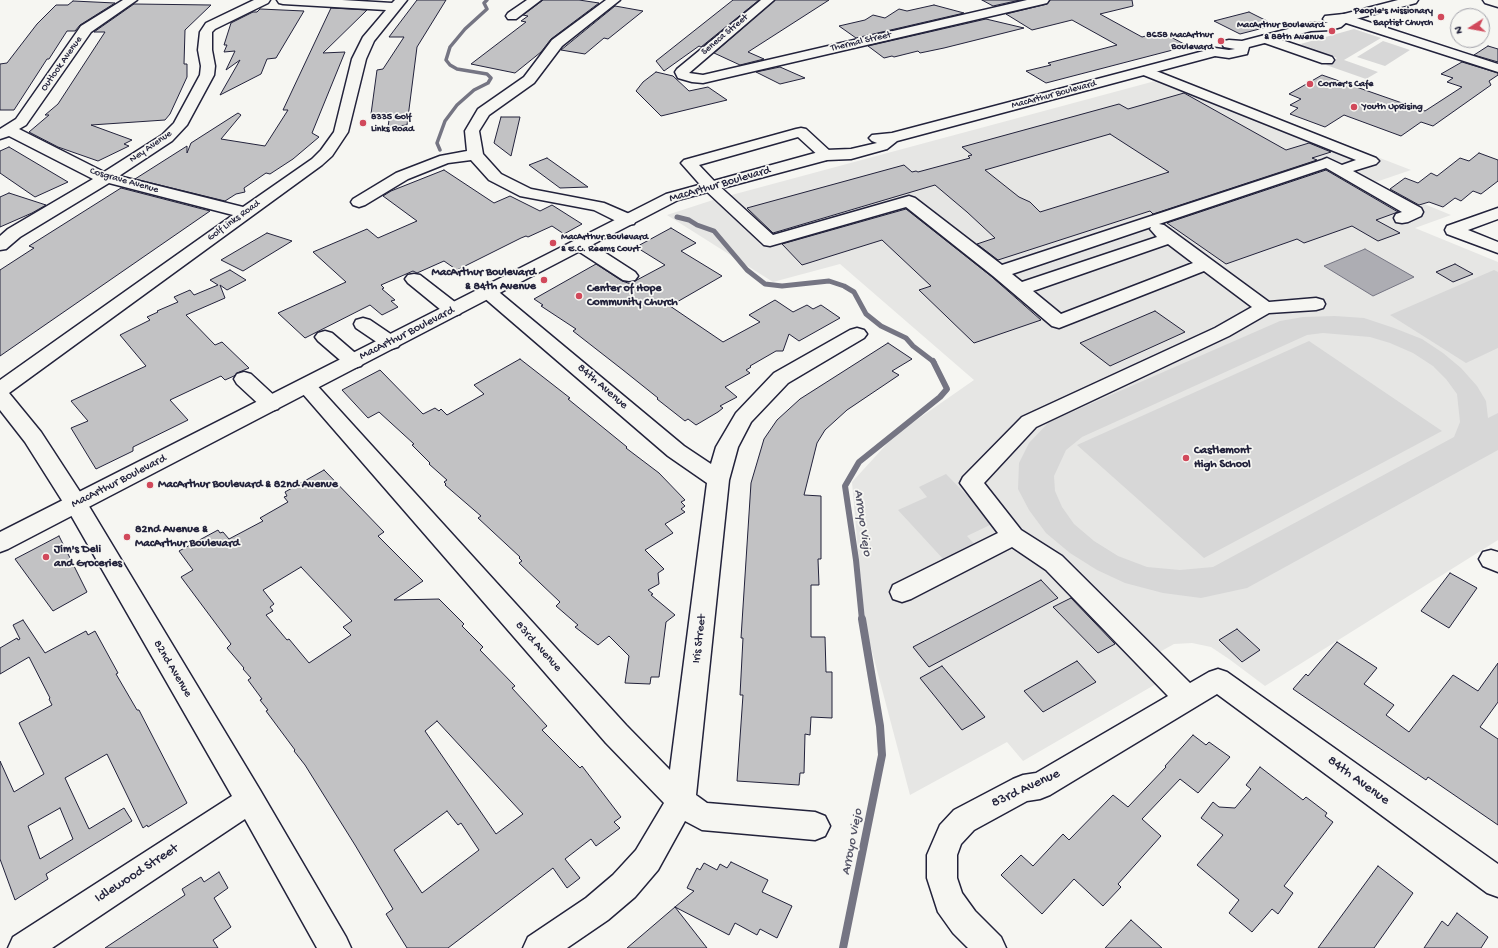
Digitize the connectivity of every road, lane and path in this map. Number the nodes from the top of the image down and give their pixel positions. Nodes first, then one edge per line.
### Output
1 (131, 0) edge
2 (264, 0) edge
3 (283, 0) edge
4 (535, 0) edge
5 (591, 0) edge
6 (768, 0) edge
7 (1043, 0) edge
8 (1412, 0) edge
9 (1489, 0) edge
10 (612, 2) edge
11 (398, 3) edge
12 (1498, 3) edge
13 (512, 16) dead end
14 (1344, 18) junction
15 (1267, 38) junction
16 (1327, 60) dead end
17 (1498, 68) edge
18 (1146, 70) junction
19 (682, 72) joint
20 (5, 132) edge
21 (475, 155) junction
22 (826, 155) junction
23 (1340, 170) junction
24 (106, 178) junction
25 (710, 186) junction
26 (359, 202) dead end
27 (246, 213) junction
28 (1498, 214) edge
29 (1402, 218) dead end
30 (628, 220) junction
31 (1149, 222) junction
32 (1170, 238) junction
33 (581, 245) junction
34 (0, 246) edge
35 (1498, 248) edge
36 (1206, 264) junction
37 (999, 272) junction
38 (629, 276) dead end
39 (414, 279) dead end
40 (1020, 289) junction
41 (488, 292) junction
42 (1316, 304) dead end
43 (1265, 308) junction
44 (453, 310) junction
45 (363, 324) dead end
46 (857, 334) dead end
47 (325, 337) dead end
48 (391, 342) junction
49 (354, 362) junction
50 (244, 379) dead end
51 (306, 386) junction
52 (0, 390) edge
53 (0, 396) edge
54 (271, 404) junction
55 (718, 480) junction
56 (76, 504) junction
57 (1013, 536) junction
58 (0, 543) edge
59 (902, 592) dead end
60 (1218, 680) joint
61 (1188, 698) junction
62 (250, 800) junction
63 (681, 800) junction
64 (815, 826) dead end
65 (1498, 882) edge
66 (24, 948) edge
67 (335, 948) edge
68 (539, 948) edge
69 (990, 948) edge

1 - 20 street, Outlook Avenue
2 - 24 street, Ney Avenue
3 - 11 street
4 - 13 street
5 - 10 street
6 - 19 street, Seneca Street
7 - 19 street, Thermal Street
8 - 14 street, MacArthur Boulevard
9 - 12 street
10 - 21 street
11 - 27 street, Golf Links Road
14 - 15 street, MacArthur Boulevard
14 - 17 street
15 - 16 street
15 - 18 street, MacArthur Boulevard
18 - 22 street, MacArthur Boulevard
18 - 23 street
20 - 24 street, Cosgrave Avenue
21 - 26 street
21 - 30 street
22 - 25 street, MacArthur Boulevard
22 - 25 street
23 - 29 street
23 - 31 street
24 - 27 street, Cosgrave Avenue
24 - 34 street, Ney Avenue
25 - 30 street, MacArthur Boulevard
25 - 37 street
27 - 52 street, Golf Links Road
28 - 35 street
30 - 33 street, MacArthur Boulevard
31 - 32 street
31 - 37 street
32 - 36 street
32 - 40 street
33 - 38 street
33 - 41 street, MacArthur Boulevard
36 - 40 street
36 - 43 street
37 - 40 street
39 - 44 street
41 - 44 street, MacArthur Boulevard
41 - 55 street, 84th Avenue
42 - 43 street
43 - 57 street
44 - 48 street, MacArthur Boulevard
45 - 48 street
46 - 55 street, Iris Street
47 - 49 street
48 - 49 street, MacArthur Boulevard
49 - 51 street, MacArthur Boulevard
50 - 54 street
51 - 54 street, MacArthur Boulevard
51 - 63 street, 83rd Avenue
53 - 56 street, 82nd Avenue
54 - 56 street, MacArthur Boulevard
55 - 63 street, Iris Street
56 - 58 street, MacArthur Boulevard
56 - 62 street, 82nd Avenue
57 - 59 street
57 - 61 street
60 - 61 street, 83rd Avenue
60 - 65 street, 84th Avenue
61 - 69 street, 83rd Avenue
62 - 66 street, Idlewood Street
62 - 67 street, 82nd Avenue
63 - 64 street, 83rd Avenue
63 - 68 street, Iris Street

